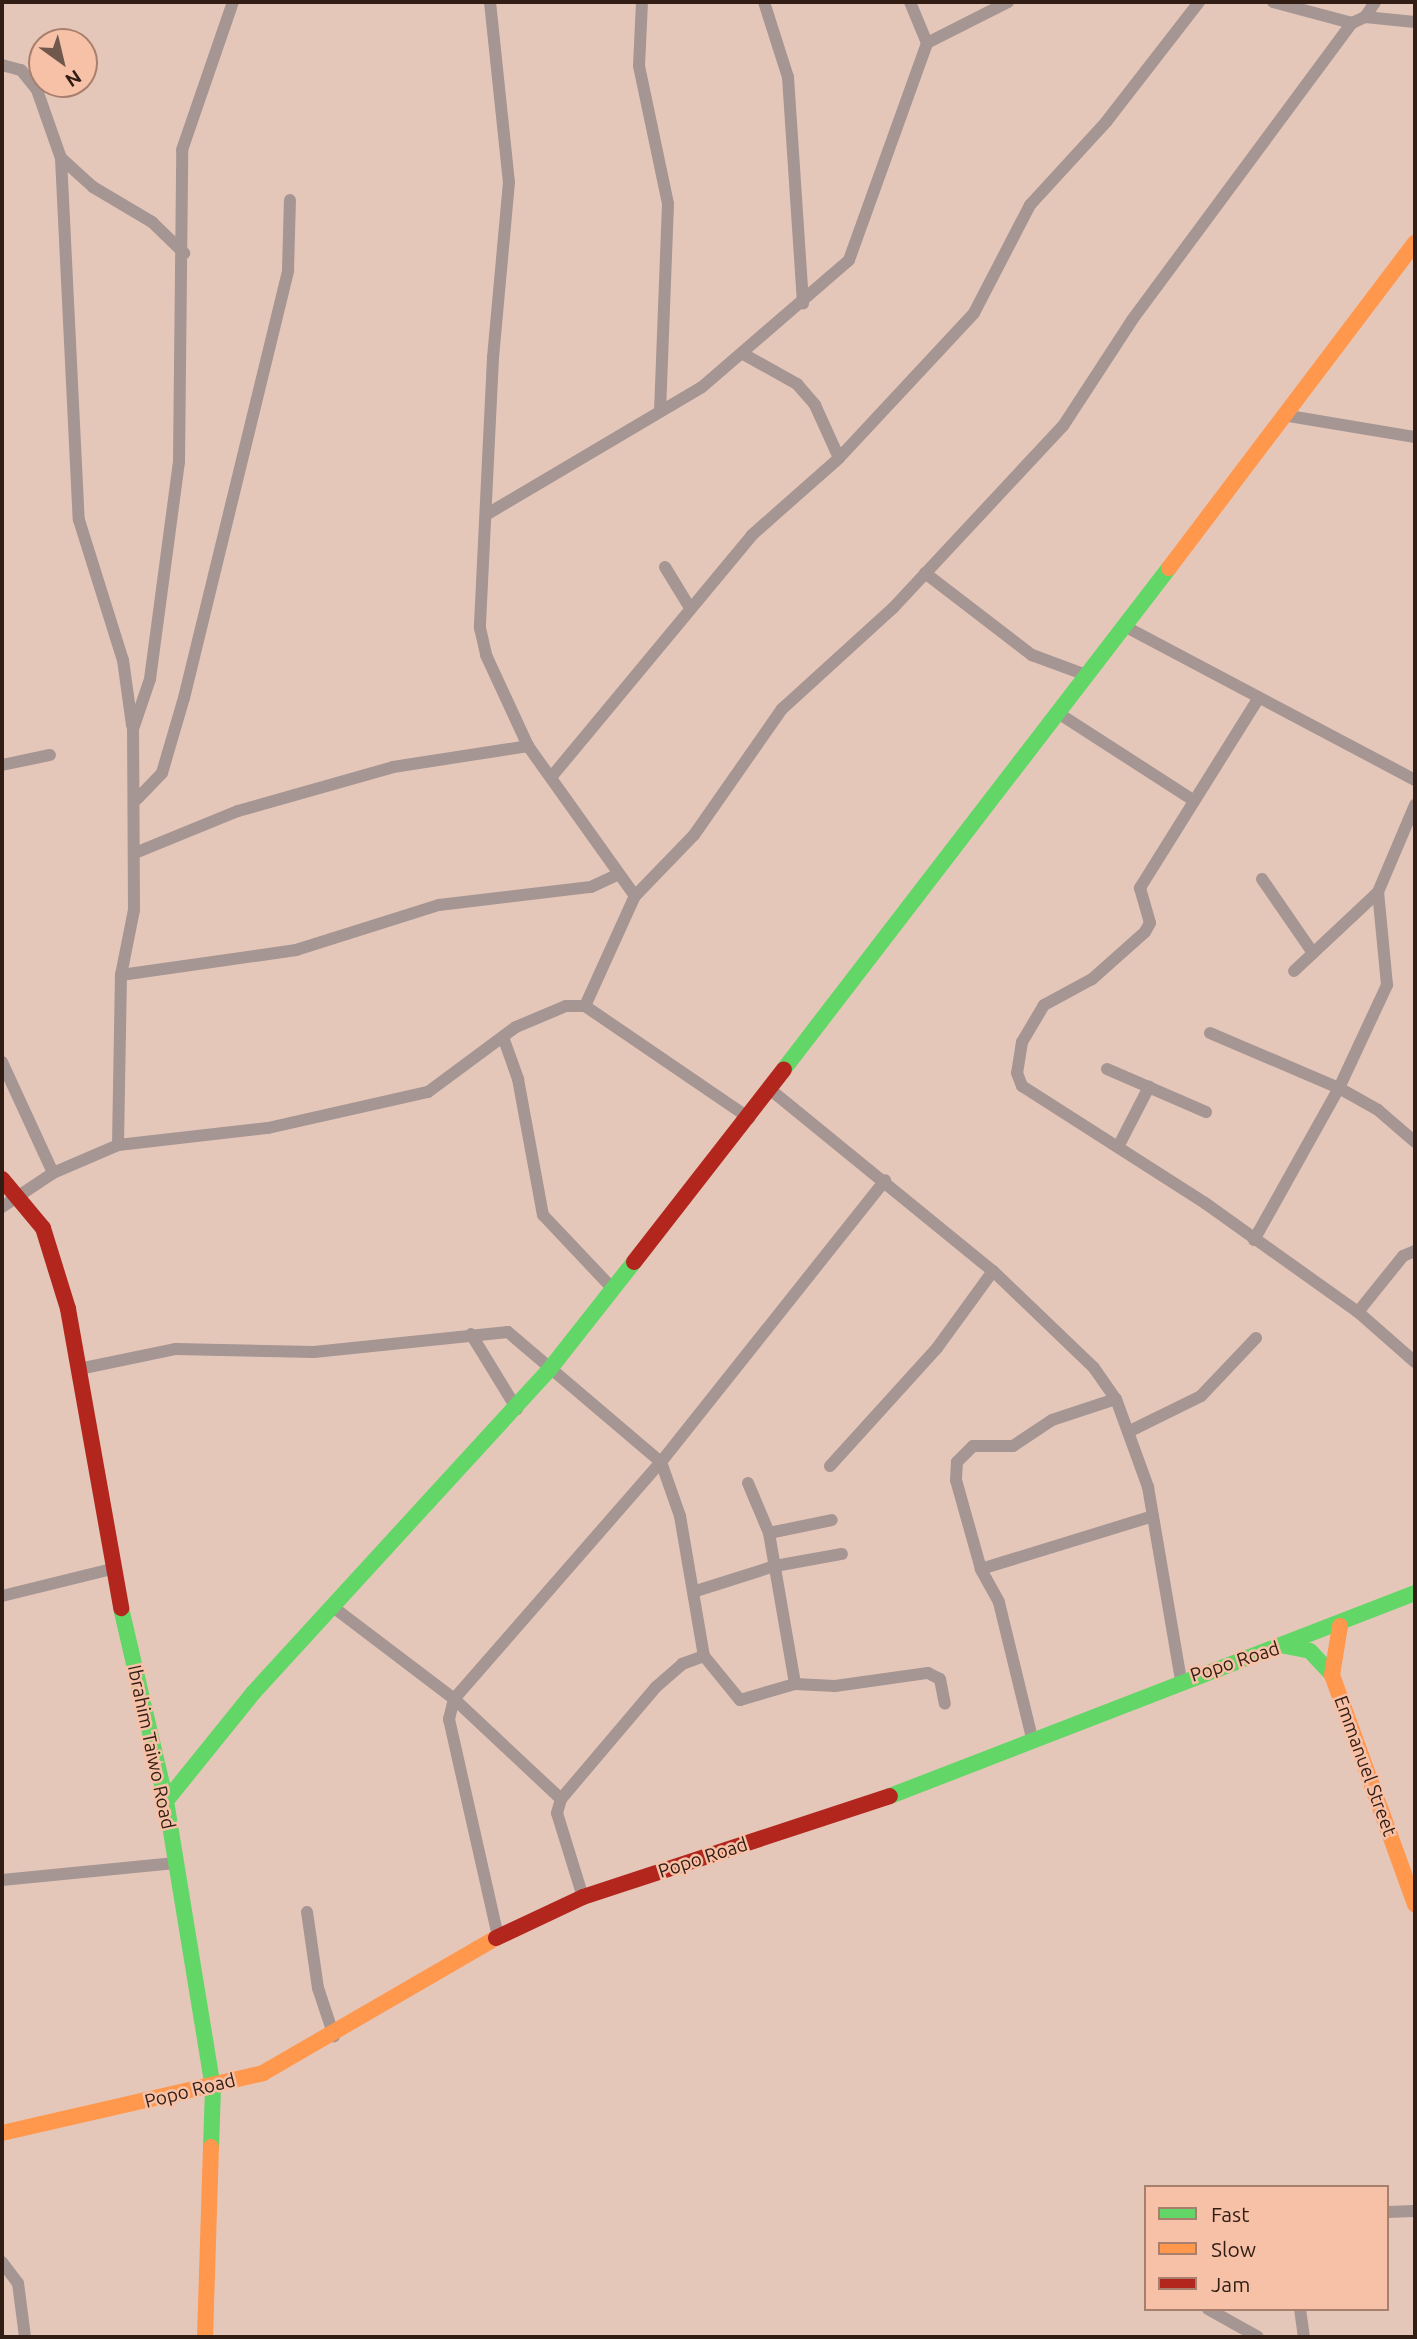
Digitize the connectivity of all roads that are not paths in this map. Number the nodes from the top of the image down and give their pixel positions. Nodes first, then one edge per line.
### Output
1 (233, 2) edge
2 (490, 2) edge
3 (642, 2) edge
4 (764, 2) edge
5 (910, 2) edge
6 (1008, 2) edge
7 (1199, 2) edge
8 (1273, 2) edge
9 (1375, 2) edge
10 (1365, 17) junction
11 (1415, 22) edge
12 (1352, 23) junction
13 (927, 43) junction
14 (2, 65) edge
15 (61, 158) junction
16 (290, 200) dead end
17 (1415, 243) edge
18 (184, 253) junction
19 (803, 304) junction
20 (746, 355) junction
21 (660, 411) junction
22 (1289, 416) junction
23 (1415, 437) edge
24 (839, 458) junction
25 (489, 513) junction
26 (665, 567) dead end
27 (925, 573) junction
28 (690, 608) junction
29 (1128, 628) junction
30 (1086, 676) junction
31 (1258, 699) junction
32 (1059, 713) junction
33 (133, 729) junction
34 (527, 746) junction
35 (50, 755) dead end
36 (2, 765) edge
37 (553, 775) junction
38 (1415, 780) edge
39 (136, 799) junction
40 (1193, 800) junction
41 (1415, 805) edge
42 (135, 853) junction
43 (615, 876) junction
44 (1262, 879) dead end
45 (1378, 892) junction
46 (635, 896) junction
47 (1313, 953) junction
48 (1294, 971) dead end
49 (121, 975) junction
50 (585, 1006) junction
51 (1210, 1033) dead end
52 (503, 1037) junction
53 (2, 1062) edge
54 (1107, 1069) dead end
55 (1149, 1087) junction
56 (1339, 1088) junction
57 (772, 1091) junction
58 (1206, 1112) dead end
59 (749, 1118) junction
60 (1415, 1142) edge
61 (118, 1145) junction
62 (1118, 1147) junction
63 (52, 1173) junction
64 (2, 1179) edge
65 (885, 1180) junction
66 (22, 1196) junction
67 (2, 1207) edge
68 (1254, 1240) junction
69 (1415, 1251) edge
70 (993, 1271) junction
71 (613, 1289) junction
72 (1358, 1312) junction
73 (471, 1334) junction
74 (1256, 1338) dead end
75 (1415, 1362) edge
76 (79, 1369) junction
77 (550, 1370) junction
78 (1116, 1399) junction
79 (517, 1409) junction
80 (1130, 1431) junction
81 (661, 1462) junction
82 (830, 1466) dead end
83 (748, 1483) dead end
84 (1153, 1516) junction
85 (832, 1521) dead end
86 (769, 1532) junction
87 (842, 1555) dead end
88 (775, 1566) junction
89 (112, 1569) junction
90 (981, 1569) junction
91 (696, 1591) junction
92 (1415, 1593) edge
93 (2, 1596) edge
94 (333, 1607) junction
95 (1340, 1626) junction
96 (1284, 1646) junction
97 (704, 1656) junction
98 (1332, 1675) junction
99 (1181, 1680) junction
100 (796, 1685) junction
101 (454, 1699) junction
102 (945, 1704) dead end
103 (1033, 1742) junction
104 (561, 1799) junction
105 (166, 1801) junction
106 (174, 1863) junction
107 (1409, 1869) edge
108 (2, 1880) edge
109 (583, 1897) junction
110 (1415, 1904) edge
111 (307, 1912) dead end
112 (498, 1937) junction
113 (334, 2036) junction
114 (213, 2088) junction
115 (2, 2133) edge
116 (1415, 2211) edge
117 (1389, 2212) edge
118 (2, 2262) edge
119 (1212, 2311) edge
120 (1300, 2311) edge
121 (25, 2337) edge
122 (205, 2337) edge
123 (1258, 2337) edge
124 (1304, 2337) edge

1 - 18 street
2 - 25 street
3 - 21 street
4 - 19 street
5 - 13 street
6 - 13 street
7 - 24 street
8 - 12 street
9 - 10 street
10 - 11 street
10 - 12 street
12 - 27 street
13 - 19 street
14 - 15 street
15 - 18 street
15 - 33 street
16 - 39 street
17 - 22 main road
18 - 33 street
19 - 20 street
20 - 21 street
20 - 24 street
21 - 25 street
22 - 23 street
22 - 29 main road
24 - 28 street
25 - 34 street
26 - 28 street
27 - 30 street
27 - 46 street
28 - 37 street
29 - 30 main road
29 - 31 street
30 - 32 main road
31 - 38 street
31 - 40 street
32 - 40 street
32 - 57 main road
33 - 39 street
34 - 37 street
34 - 42 street
35 - 36 street
37 - 43 street
39 - 42 street
40 - 62 street
41 - 45 street
42 - 49 street
43 - 46 street
43 - 49 street
44 - 47 street
45 - 47 street
45 - 56 street
46 - 50 street
47 - 48 street
49 - 61 street
50 - 52 street
50 - 59 street
51 - 56 street
52 - 61 street
52 - 71 street
53 - 63 street
54 - 55 street
55 - 58 street
55 - 62 street
56 - 60 street
56 - 68 street
57 - 59 main road
57 - 65 street
59 - 71 main road
61 - 63 street
62 - 68 street
63 - 66 street
64 - 66 main road, Ibrahim Taiwo Road
65 - 70 street
65 - 81 street
66 - 67 street
66 - 76 main road, Ibrahim Taiwo Road
68 - 72 street
69 - 72 street
70 - 78 street
70 - 82 street
71 - 77 main road
72 - 75 street
73 - 76 street
73 - 77 street
73 - 79 street
74 - 80 street
76 - 89 main road, Ibrahim Taiwo Road
77 - 79 main road
77 - 81 street
78 - 80 street
78 - 90 street
79 - 94 main road
80 - 84 street
81 - 91 street
81 - 101 street
83 - 86 street
84 - 90 street
84 - 99 street
85 - 86 street
86 - 88 street
87 - 88 street
88 - 91 street
88 - 100 street
89 - 93 street
89 - 105 main road, Ibrahim Taiwo Road
90 - 103 street
91 - 97 street
92 - 95 main road, Popo Road
94 - 101 street
94 - 105 main road
95 - 96 main road, Popo Road
95 - 98 main road, Emmanuel Street
96 - 98 main road
96 - 99 main road, Popo Road
97 - 100 street
97 - 104 street
98 - 107 main road, Emmanuel Street
99 - 103 main road, Popo Road
100 - 102 street
101 - 104 street
101 - 112 street
103 - 109 main road, Popo Road
104 - 109 street
105 - 106 main road, Ibrahim Taiwo Road
106 - 108 street
106 - 114 main road, Ibrahim Taiwo Road
107 - 110 main road, Emmanuel Street
109 - 112 main road, Popo Road
111 - 113 street
112 - 113 main road, Popo Road
113 - 114 main road, Popo Road
114 - 115 main road, Popo Road
114 - 122 main road, Ibrahim Taiwo Road
116 - 117 street
118 - 121 street
119 - 123 street
120 - 124 street

